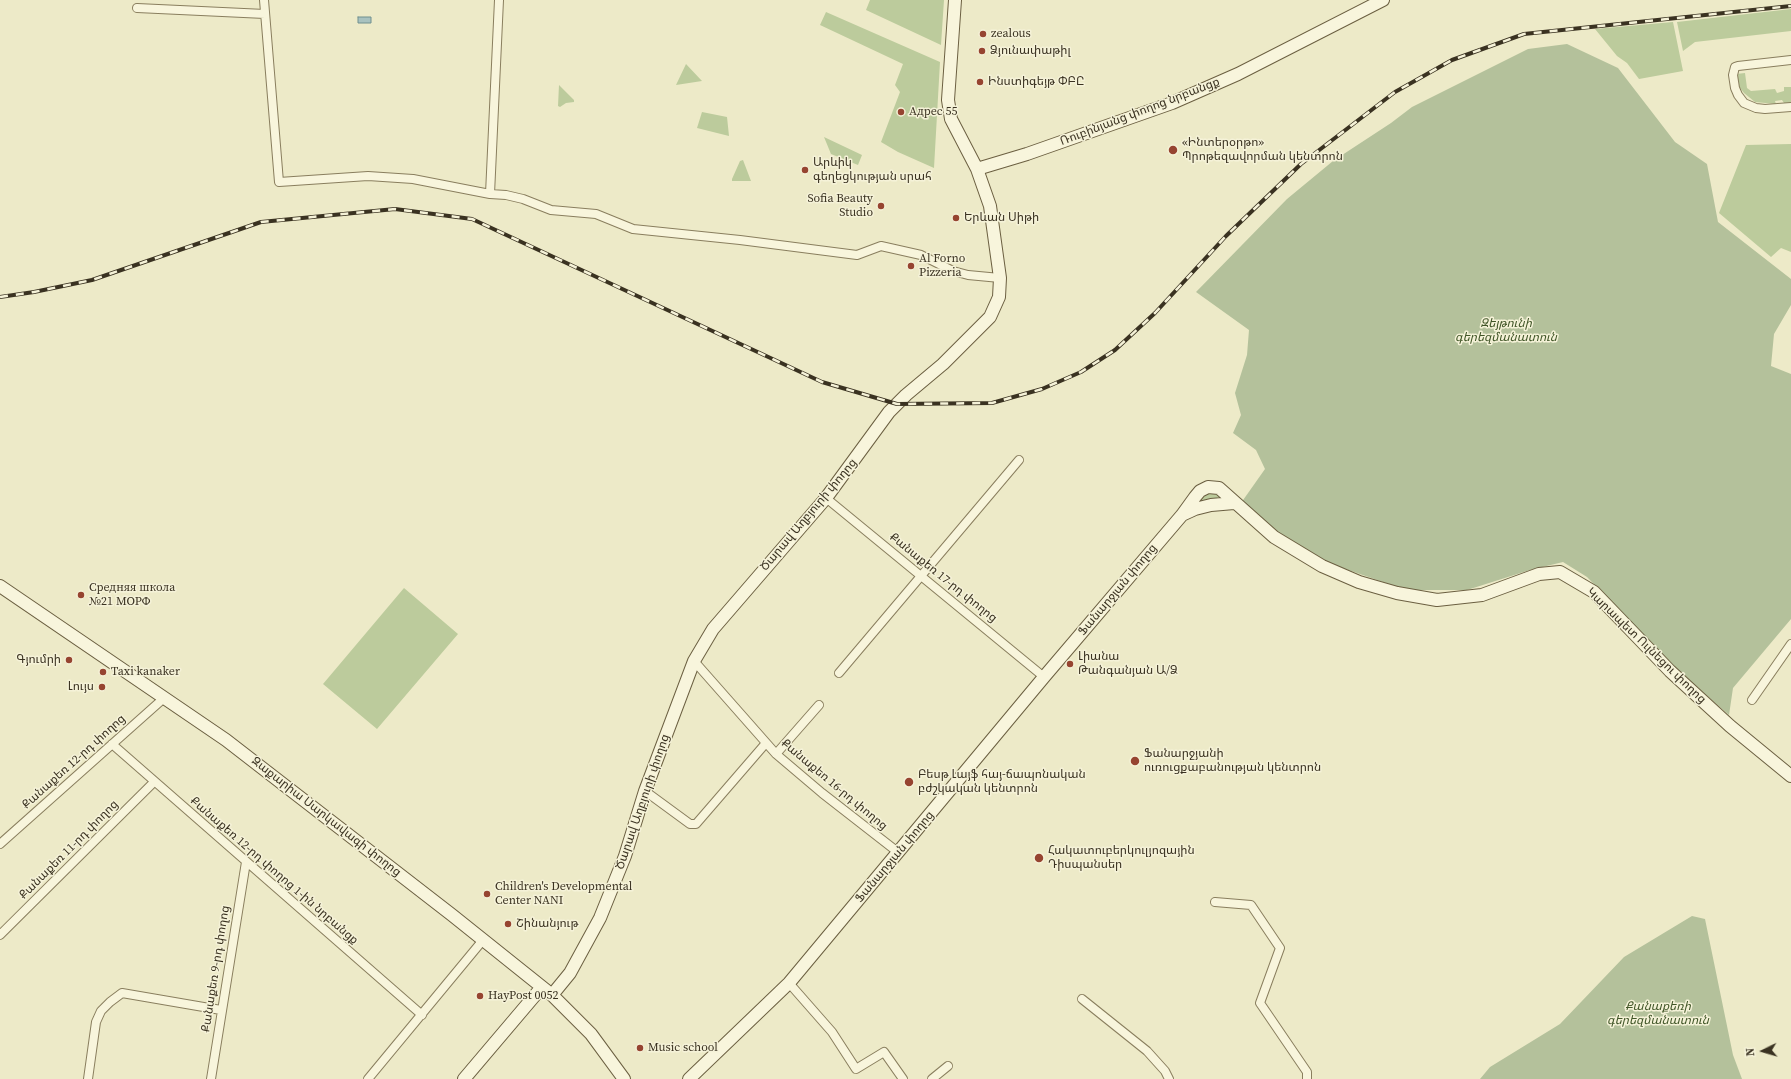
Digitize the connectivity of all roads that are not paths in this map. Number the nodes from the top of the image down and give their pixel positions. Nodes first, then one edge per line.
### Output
1 (264, 0) edge
2 (499, 0) edge
3 (955, 0) edge
4 (1383, 0) edge
5 (138, 8) dead end
6 (265, 14) junction
7 (1791, 60) edge
8 (1791, 107) edge
9 (977, 168) junction
10 (490, 194) junction
11 (1000, 278) junction
12 (1018, 460) dead end
13 (826, 498) junction
14 (1234, 503) junction
15 (1182, 515) junction
16 (921, 576) junction
17 (0, 586) edge
18 (1482, 595) joint
19 (1791, 644) edge
20 (694, 661) junction
21 (839, 673) dead end
22 (1044, 677) junction
23 (164, 698) junction
24 (1752, 700) dead end
25 (819, 705) dead end
26 (766, 743) junction
27 (112, 744) junction
28 (776, 754) junction
29 (1791, 776) edge
30 (154, 782) junction
31 (645, 790) junction
32 (0, 844) edge
33 (898, 853) junction
34 (246, 862) junction
35 (1215, 902) dead end
36 (0, 935) edge
37 (483, 940) junction
38 (789, 982) junction
39 (542, 987) junction
40 (552, 995) junction
41 (1082, 999) dead end
42 (222, 1010) junction
43 (422, 1015) junction
44 (948, 1066) dead end
45 (88, 1079) edge
46 (211, 1079) edge
47 (368, 1079) edge
48 (464, 1079) edge
49 (624, 1079) edge
50 (689, 1079) edge
51 (903, 1079) edge
52 (932, 1079) edge
53 (1170, 1079) edge
54 (1307, 1079) edge

1 - 6 street
2 - 10 street
3 - 9 street, Ծարավ Աղբյուրի փողոց
4 - 9 street, Ռուբինյանց փողոց նրբանցք
5 - 6 street
6 - 10 street
7 - 8 street
9 - 11 street, Ծարավ Աղբյուրի փողոց
10 - 11 street
11 - 13 street, Ծարավ Աղբյուրի փողոց
12 - 16 street
13 - 16 street, Քանաքեռ 17-րդ փողոց
13 - 20 street, Ծարավ Աղբյուրի փողոց
14 - 15 street, Ֆանարջյան փողոց
14 - 15 street, Ֆանարջյան փողոց
14 - 18 street, Ֆանարջյան փողոց
15 - 22 street, Ֆանարջյան փողոց
16 - 21 street
16 - 22 street, Քանաքեռ 17-րդ փողոց
17 - 23 street, Զաքարիա Սարկավագի փողոց
18 - 29 street, Կարապետ Ուլնեցու փողոց
19 - 24 street
20 - 26 street, Քանաքեռ 16-րդ փողոց
20 - 31 street, Ծարավ Աղբյուրի փողոց
22 - 33 street, Ֆանարջյան փողոց
23 - 27 street, Քանաքեռ 12-րդ փողոց
23 - 37 street, Զաքարիա Սարկավագի փողոց
25 - 28 street
26 - 28 street, Քանաքեռ 16-րդ փողոց
26 - 31 street
27 - 30 street, Քանաքեռ 12-րդ փողոց 1-ին նրբանցք
27 - 32 street, Քանաքեռ 12-րդ փողոց
28 - 33 street, Քանաքեռ 16-րդ փողոց
30 - 34 street, Քանաքեռ 12-րդ փողոց 1-ին նրբանցք
30 - 36 street, Քանաքեռ 11-րդ փողոց
31 - 40 street, Ծարավ Աղբյուրի փողոց
33 - 38 street, Ֆանարջյան փողոց
34 - 42 street, Քանաքեռ 9-րդ փողոց
34 - 43 street, Քանաքեռ 12-րդ փողոց 1-ին նրբանցք
35 - 54 street
37 - 39 street, Զաքարիա Սարկավագի փողոց
37 - 43 street
38 - 50 street, Ֆանարջյան փողոց
38 - 51 street
39 - 40 street, Զաքարիա Սարկավագի փողոց
39 - 48 street
40 - 49 street, Զաքարիա Սարկավագի փողոց
41 - 53 street
42 - 45 street
42 - 46 street, Քանաքեռ 9-րդ փողոց
43 - 47 street
44 - 52 street

